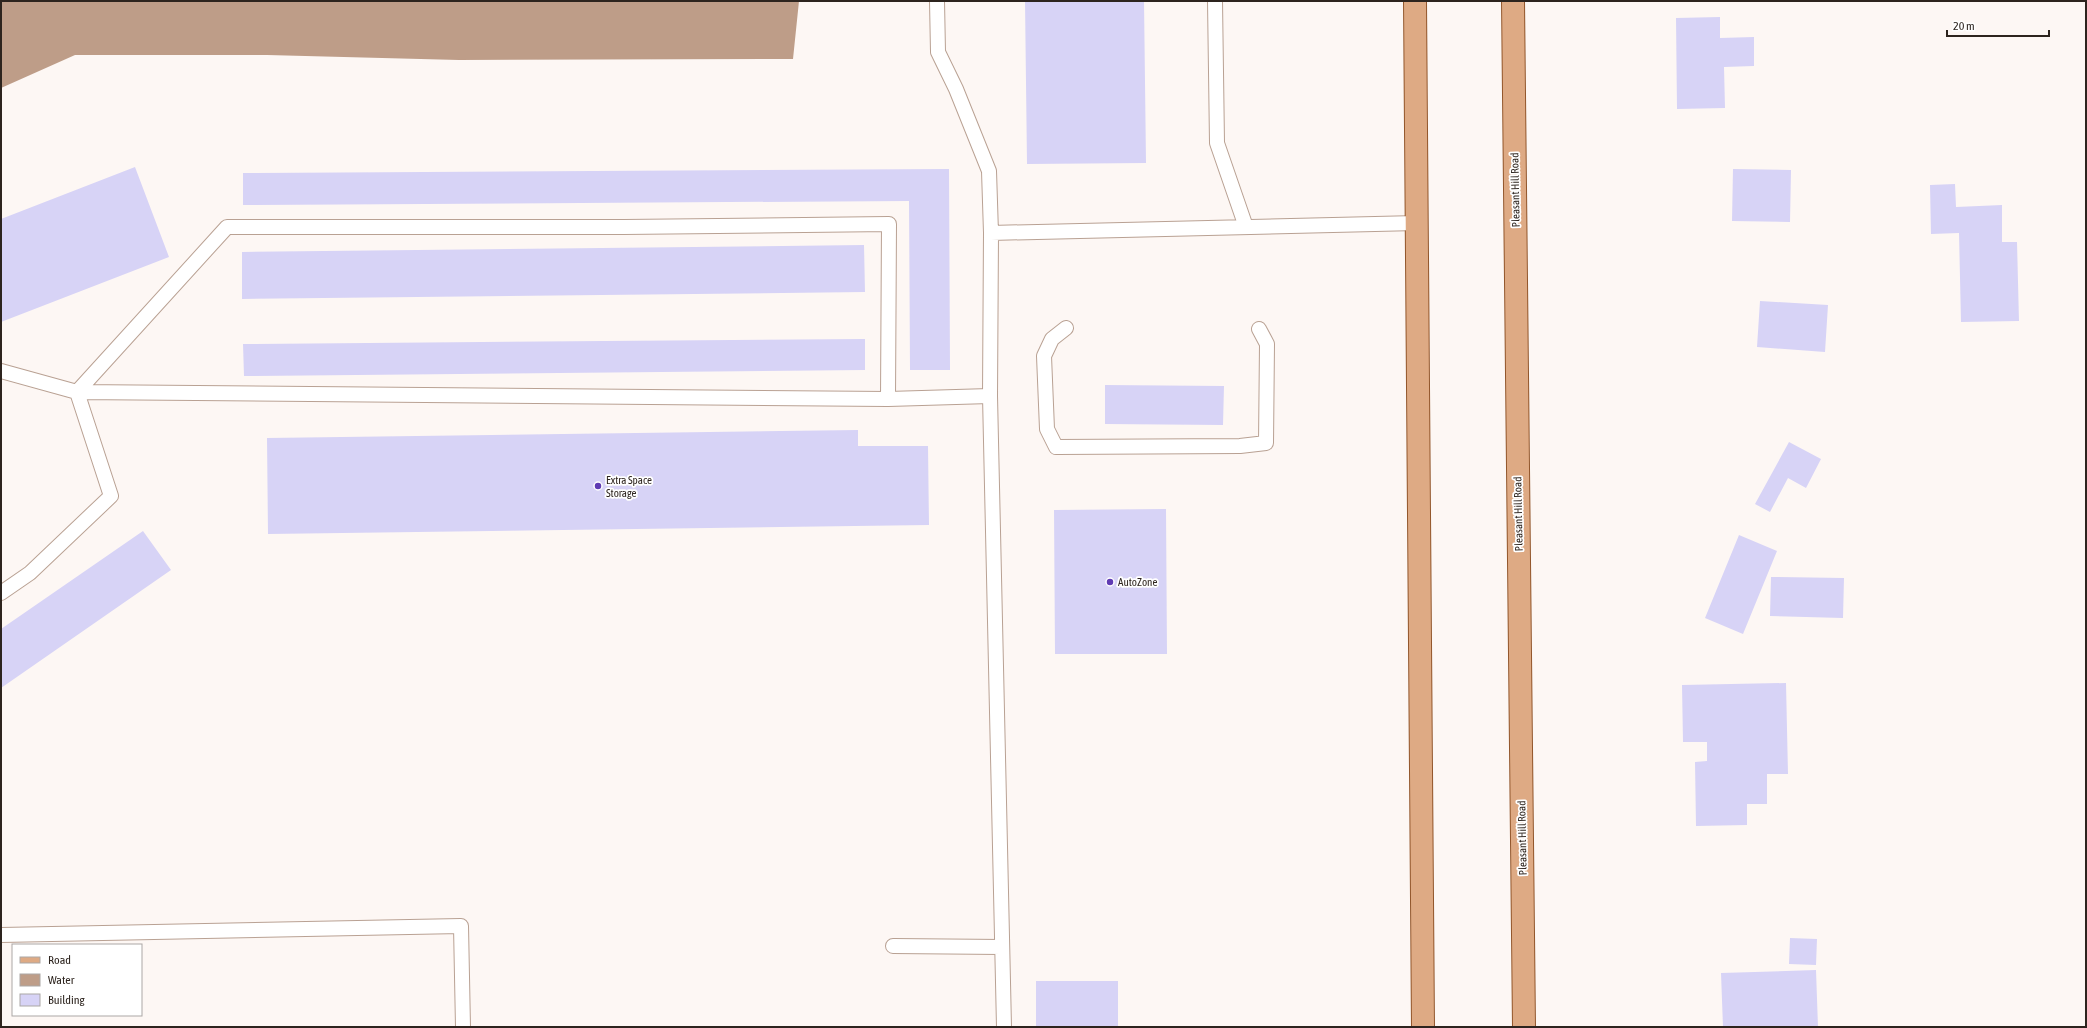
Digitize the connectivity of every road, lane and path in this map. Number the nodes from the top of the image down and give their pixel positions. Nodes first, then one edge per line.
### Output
1 (937, 1) edge
2 (1215, 1) edge
3 (1415, 1) edge
4 (1513, 1) edge
5 (1417, 223) junction
6 (1246, 227) junction
7 (990, 233) junction
8 (1066, 328) dead end
9 (1259, 329) dead end
10 (1, 371) edge
11 (77, 392) junction
12 (990, 396) junction
13 (888, 399) junction
14 (1, 593) edge
15 (1, 935) edge
16 (893, 946) dead end
17 (1002, 947) junction
18 (463, 1027) edge
19 (1004, 1027) edge
20 (1424, 1027) edge
21 (1524, 1027) edge

1 - 7 lane
2 - 6 lane
3 - 5 main road
4 - 21 main road, Pleasant Hill Road
5 - 6 lane
5 - 20 main road
6 - 7 lane
7 - 12 lane
8 - 9 lane
10 - 11 lane
11 - 13 lane
11 - 13 lane
11 - 14 lane
12 - 13 lane
12 - 17 lane
15 - 18 lane
16 - 17 lane
17 - 19 lane

